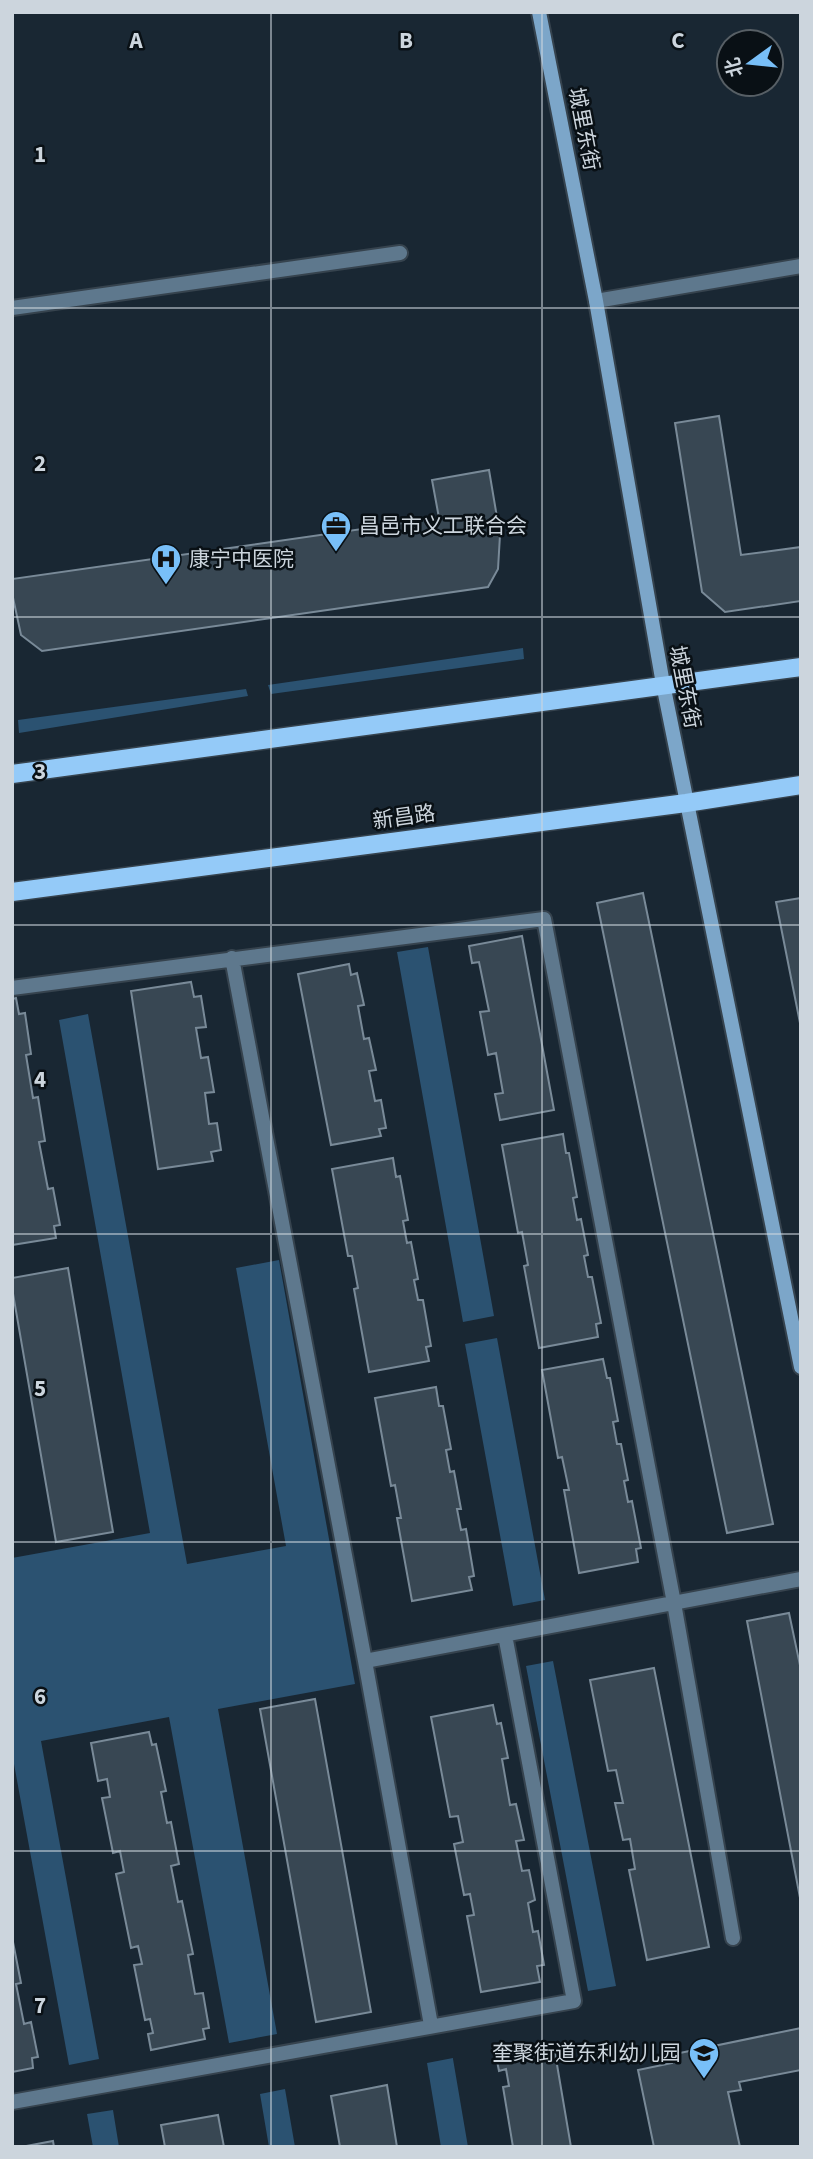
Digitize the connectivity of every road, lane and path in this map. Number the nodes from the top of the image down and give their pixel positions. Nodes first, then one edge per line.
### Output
1 (539, 12) edge
2 (400, 253) dead end
3 (801, 266) edge
4 (596, 301) junction
5 (12, 308) edge
6 (801, 667) edge
7 (663, 684) junction
8 (12, 774) edge
9 (801, 785) edge
10 (686, 803) junction
11 (12, 892) edge
12 (232, 958) junction
13 (12, 988) edge
14 (801, 1367) edge
15 (801, 1578) edge
16 (674, 1603) junction
17 (505, 1635) junction
18 (365, 1661) junction
19 (733, 1938) dead end
20 (431, 2025) junction
21 (12, 2102) edge

1 - 4 street, 城里东街
2 - 5 lane
3 - 4 lane
4 - 7 street, 城里东街
6 - 7 main road
7 - 8 main road
7 - 10 street, 城里东街
9 - 10 main road, 新昌路
10 - 11 main road, 新昌路
10 - 14 street, 城里东街
12 - 13 lane
12 - 16 lane
12 - 18 lane
15 - 16 lane
16 - 17 lane
16 - 19 lane
17 - 18 lane
17 - 20 lane
18 - 20 lane
20 - 21 lane

